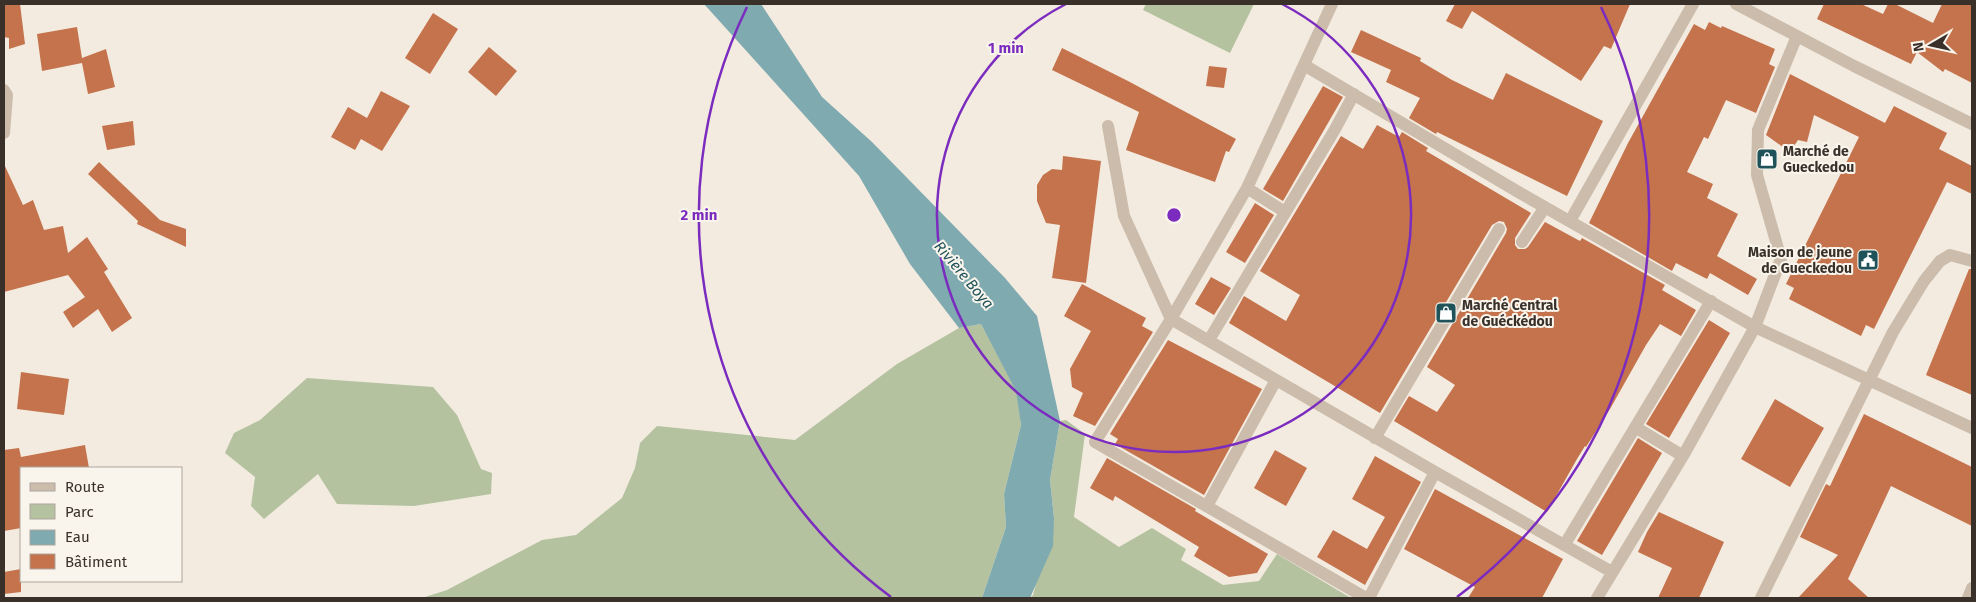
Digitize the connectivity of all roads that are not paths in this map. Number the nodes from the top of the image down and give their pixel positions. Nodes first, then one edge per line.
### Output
1 (1332, 4) edge
2 (1693, 4) edge
3 (1736, 4) edge
4 (1798, 36) junction
5 (1304, 65) junction
6 (4, 90) edge
7 (1354, 94) junction
8 (1972, 124) edge
9 (1108, 126) dead end
10 (4, 133) edge
11 (1247, 188) junction
12 (1546, 207) junction
13 (1285, 212) junction
14 (1570, 221) junction
15 (1499, 229) dead end
16 (1522, 242) dead end
17 (1972, 261) edge
18 (1710, 301) junction
19 (1171, 318) junction
20 (1756, 327) junction
21 (1209, 340) junction
22 (1276, 380) junction
23 (1870, 380) junction
24 (1635, 427) junction
25 (1972, 428) edge
26 (1375, 438) junction
27 (1683, 456) junction
28 (1434, 472) junction
29 (1207, 506) junction
30 (1565, 544) junction
31 (1612, 572) junction
32 (1972, 588) edge
33 (1367, 598) edge
34 (1597, 598) edge
35 (1761, 598) edge
36 (1968, 598) edge

1 - 5 street
2 - 14 street
3 - 4 street
4 - 8 street
4 - 20 street
5 - 7 street
5 - 11 street
6 - 10 street
7 - 12 street
7 - 13 street
9 - 19 street
11 - 13 street
11 - 19 street
12 - 14 street
12 - 16 street
13 - 21 street
14 - 18 street
15 - 26 street
17 - 23 street
18 - 20 street
18 - 24 street
19 - 21 street
19 - 29 street
20 - 23 street
20 - 27 street
21 - 22 street
22 - 26 street
22 - 29 street
23 - 25 street
23 - 35 street
24 - 27 street
24 - 30 street
26 - 28 street
27 - 31 street
28 - 30 street
28 - 33 street
29 - 33 street
30 - 31 street
31 - 34 street
32 - 36 street

